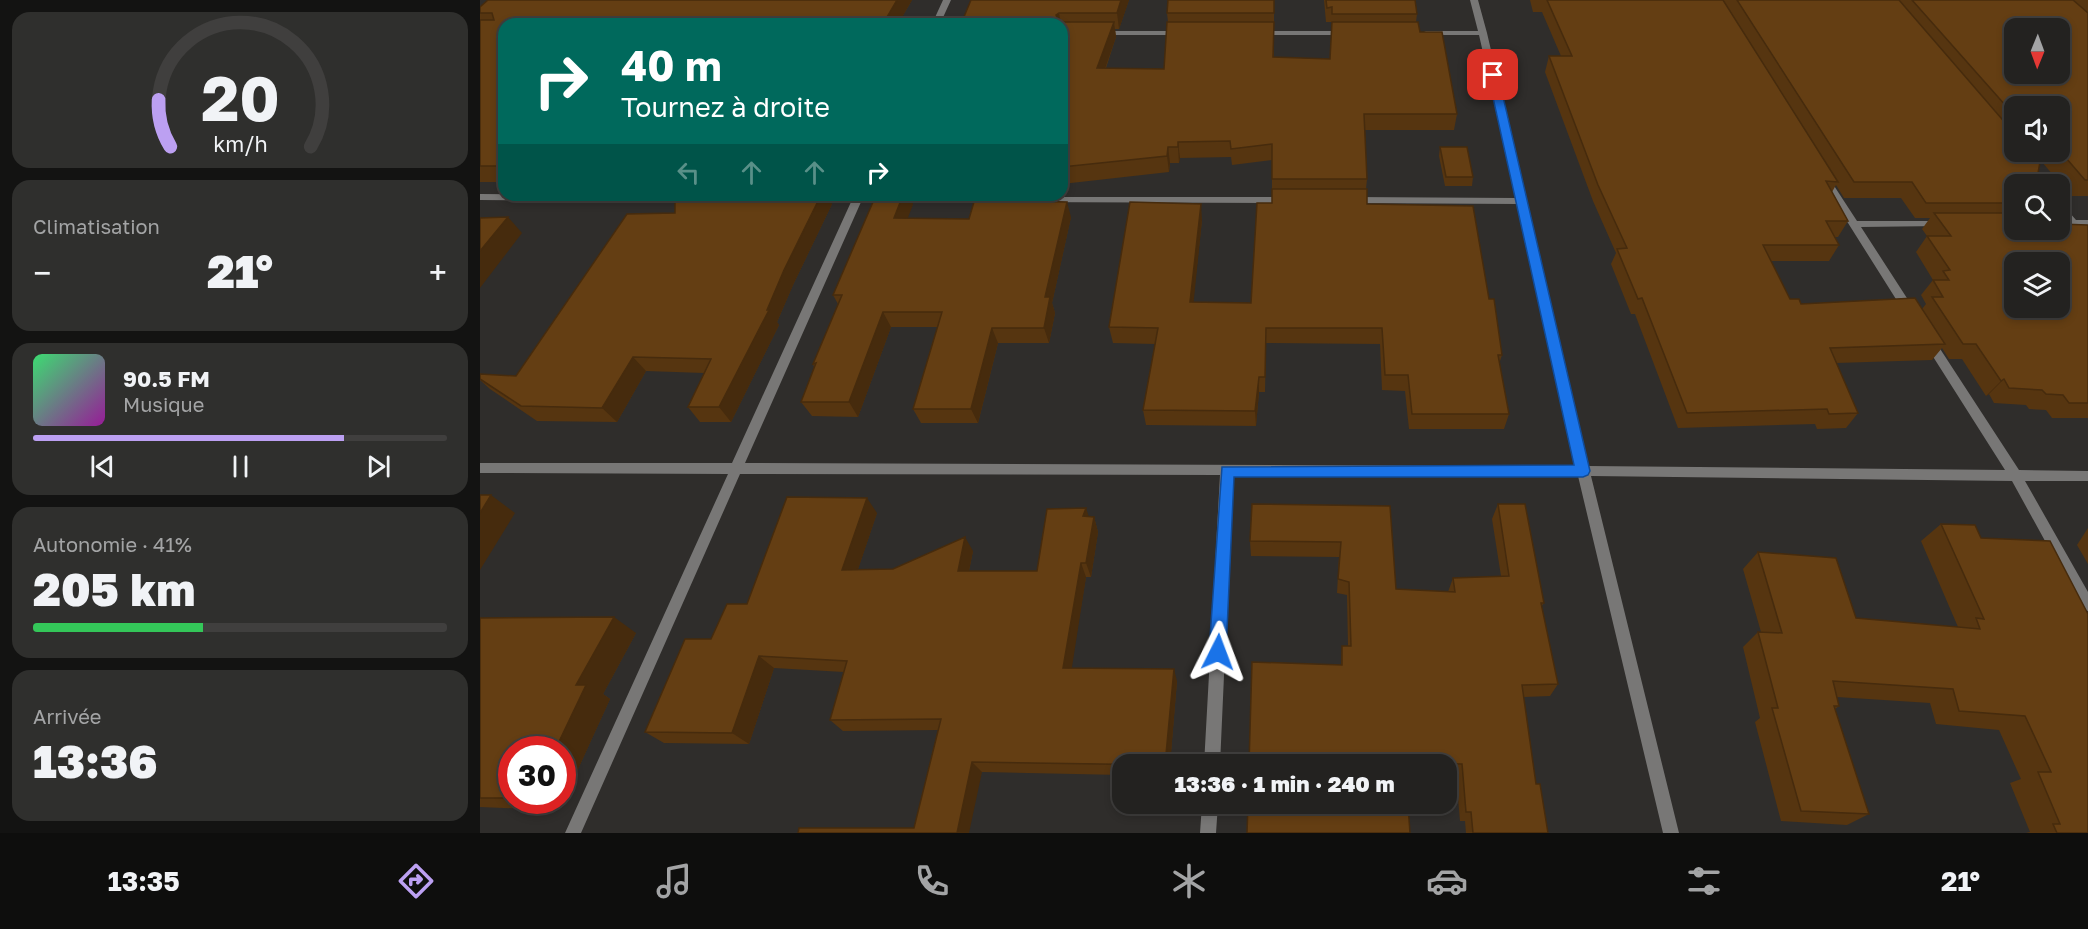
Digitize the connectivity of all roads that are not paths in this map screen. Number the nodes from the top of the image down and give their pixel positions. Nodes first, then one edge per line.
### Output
1 (946, 0) edge
2 (1474, 0) edge
3 (938, 18) edge
4 (1085, 33) edge
5 (1191, 33) edge
6 (1249, 33) edge
7 (1354, 33) edge
8 (1413, 33) edge
9 (1483, 33) junction
10 (2021, 162) edge
11 (1815, 163) edge
12 (2032, 174) edge
13 (480, 197) edge
14 (498, 197) edge
15 (1068, 198) edge
16 (1296, 200) edge
17 (1344, 200) edge
18 (856, 201) edge
19 (1522, 201) junction
20 (2070, 219) edge
21 (1957, 223) edge
22 (2073, 223) joint
23 (2088, 223) edge
24 (1853, 224) junction
25 (1918, 324) edge
26 (1924, 334) edge
27 (480, 468) edge
28 (736, 469) junction
29 (1227, 471) junction
30 (1583, 471) junction
31 (2015, 476) junction
32 (2088, 476) edge
33 (2088, 605) edge
34 (1213, 754) edge
35 (1209, 814) edge
36 (573, 833) edge
37 (1208, 833) edge
38 (1671, 833) edge

1 - 3 street
2 - 9 street
4 - 5 street
6 - 7 street
8 - 9 street
9 - 19 street
10 - 12 street
11 - 24 street
13 - 14 street
15 - 16 street
17 - 19 street
18 - 28 street
19 - 30 street
20 - 22 street
21 - 24 street
22 - 23 street
24 - 25 street
26 - 31 street
27 - 28 street
28 - 29 street
28 - 36 street
29 - 30 street
29 - 34 street
30 - 31 street
30 - 38 street
31 - 32 street
31 - 33 street
35 - 37 street

